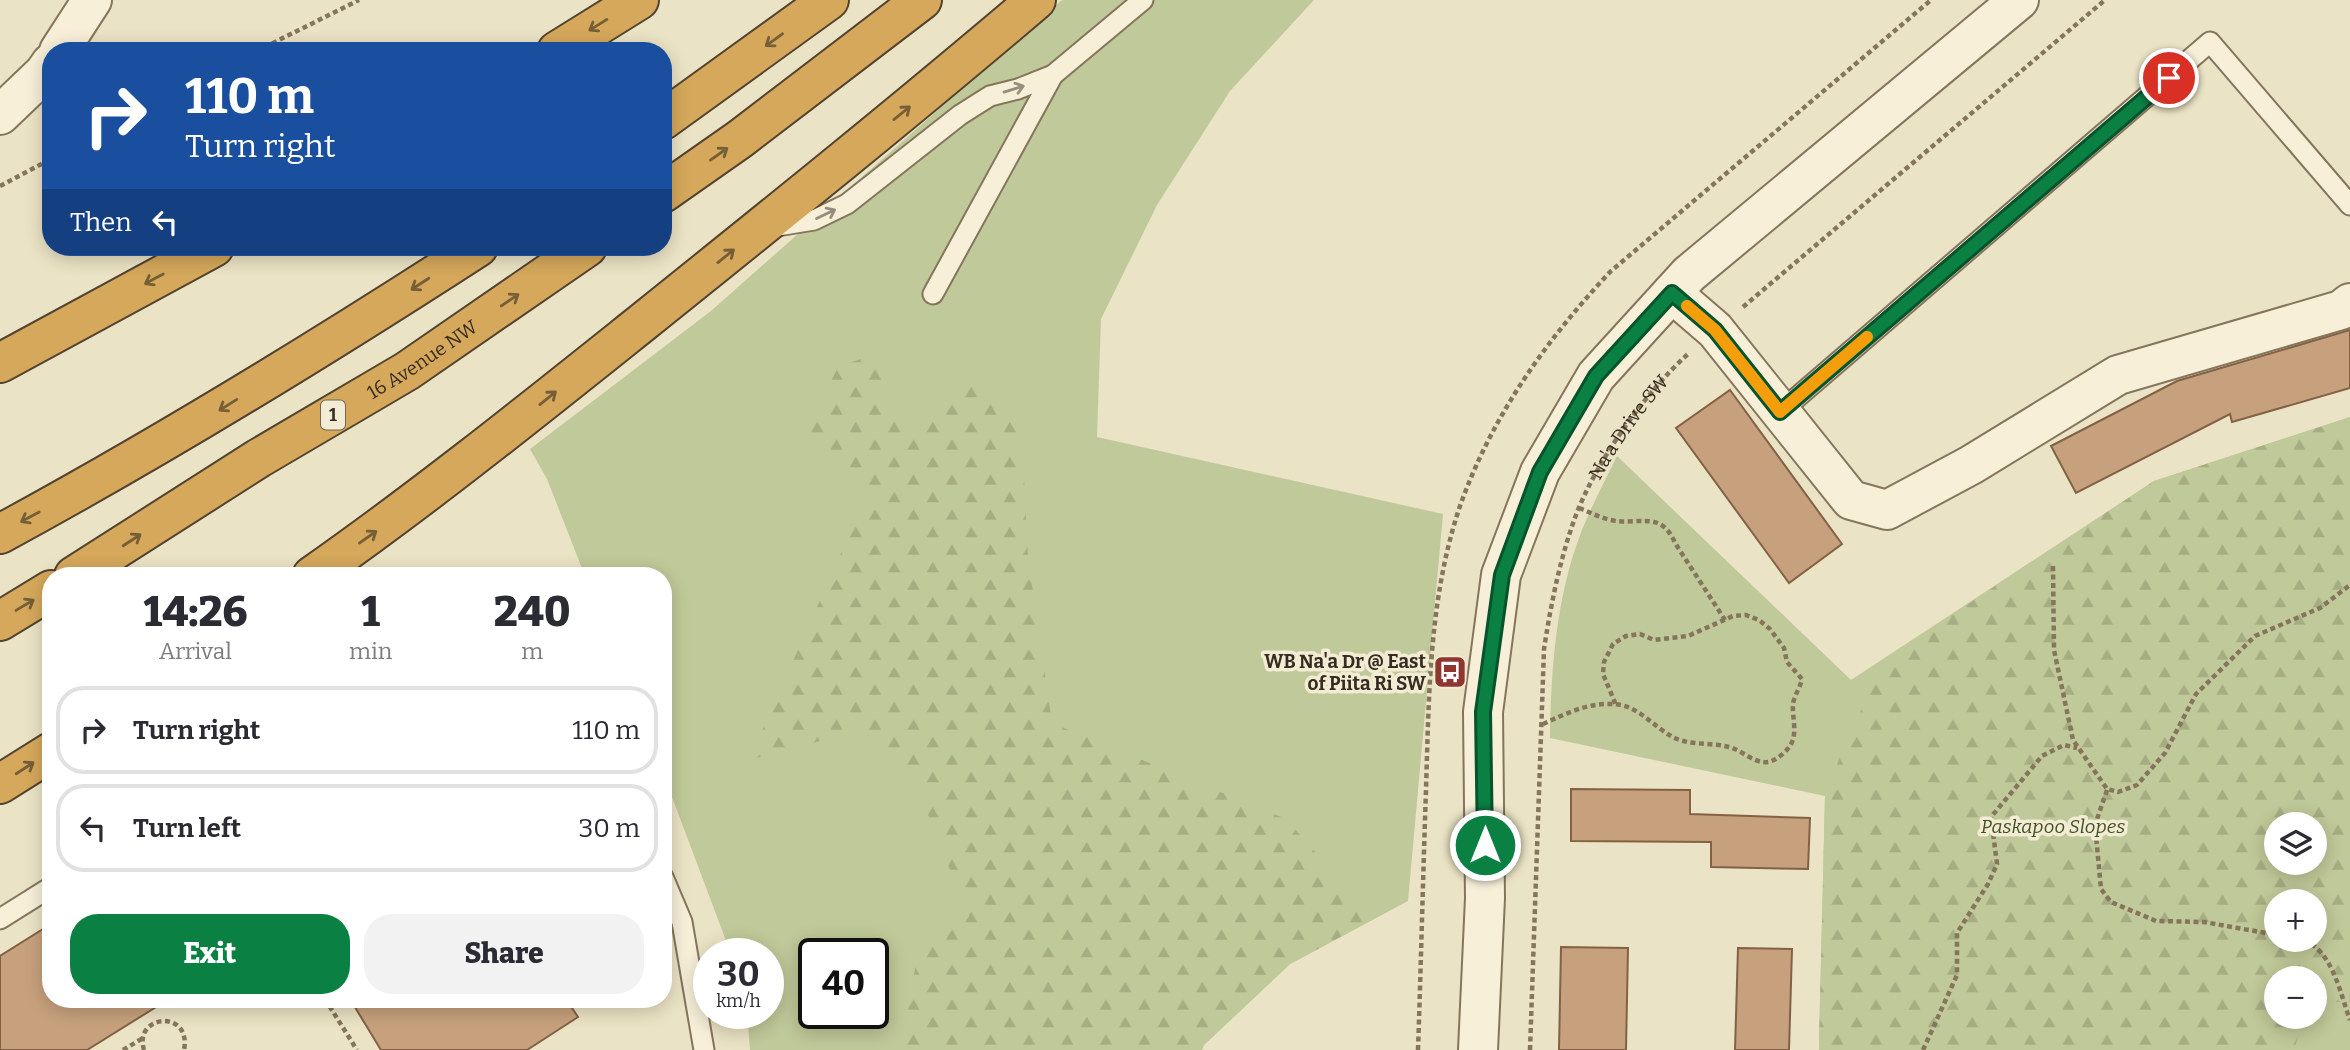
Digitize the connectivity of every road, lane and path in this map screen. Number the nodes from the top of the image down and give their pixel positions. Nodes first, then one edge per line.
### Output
1 (92, 0) edge
2 (359, 0) edge
3 (639, 0) edge
4 (829, 0) edge
5 (922, 0) edge
6 (1036, 0) edge
7 (1143, 0) edge
8 (2020, 0) edge
9 (2105, 0) edge
10 (65, 42) edge
11 (275, 42) edge
12 (571, 42) edge
13 (42, 75) edge
14 (1053, 75) junction
15 (672, 113) edge
16 (0, 115) edge
17 (42, 164) edge
18 (0, 186) edge
19 (672, 187) edge
20 (2350, 205) edge
21 (760, 229) junction
22 (197, 256) edge
23 (464, 256) edge
24 (574, 256) edge
25 (1672, 293) junction
26 (933, 294) dead end
27 (2350, 303) edge
28 (1715, 330) junction
29 (0, 363) edge
30 (1780, 412) junction
31 (1580, 508) junction
32 (0, 534) edge
33 (2053, 566) dead end
34 (88, 567) edge
35 (325, 567) edge
36 (2350, 585) edge
37 (42, 595) edge
38 (1725, 620) junction
39 (0, 621) edge
40 (1616, 705) junction
41 (1542, 724) junction
42 (2077, 748) junction
43 (42, 758) edge
44 (0, 784) edge
45 (2107, 789) junction
46 (42, 893) edge
47 (672, 898) edge
48 (0, 919) edge
49 (2264, 932) edge
50 (2320, 952) edge
51 (331, 1008) edge
52 (2350, 1020) edge
53 (143, 1037) junction
54 (122, 1050) edge
55 (144, 1050) edge
56 (184, 1050) edge
57 (357, 1050) edge
58 (704, 1050) edge
59 (1478, 1050) edge
60 (1530, 1050) edge
61 (1923, 1050) edge

1 - 10 street
2 - 11 path
3 -> 12 highway
4 -> 15 highway
19 -> 5 highway
21 -> 6 highway
7 - 14 lane
8 - 25 street
9 - 28 path, Na'a Drive SW
13 - 16 street
21 -> 14 lane
14 - 26 lane
17 - 18 path
20 - 30 lane
35 -> 21 highway
22 -> 29 highway
23 -> 32 highway
34 -> 24 highway, 16 Avenue NW / 1
25 - 28 street
25 - 59 street
27 - 30 street
28 - 30 street
28 - 31 path, Na'a Drive SW
31 - 38 path
31 - 41 path, Na'a Drive SW
33 - 42 path
36 - 45 path
39 -> 37 highway
38 - 40 path
38 - 40 path
40 - 41 path
41 - 60 path, Na'a Drive SW
42 - 45 path
42 - 61 path
44 -> 43 highway
45 - 49 path
46 - 48 lane
47 - 58 lane
50 - 52 path
51 - 57 path
53 - 54 path
53 - 55 path
53 - 56 path

